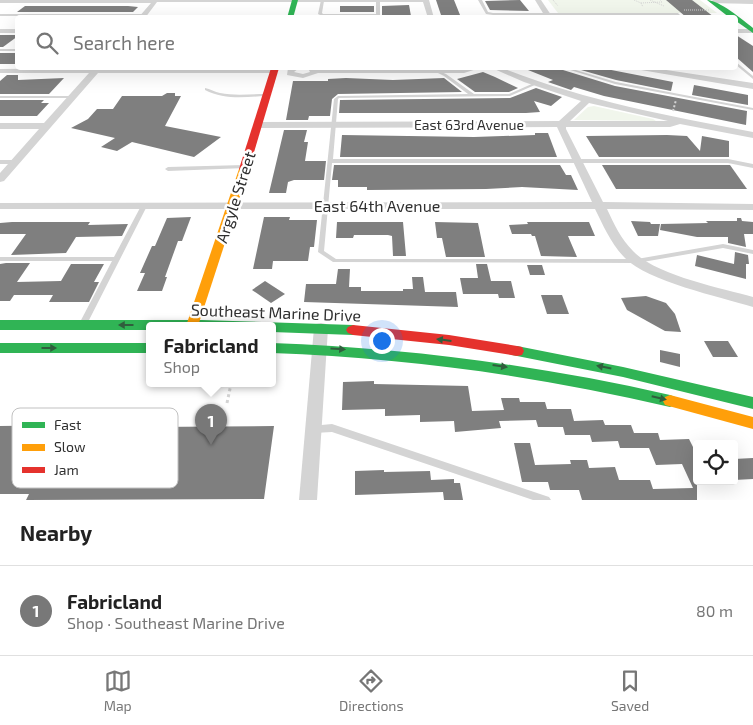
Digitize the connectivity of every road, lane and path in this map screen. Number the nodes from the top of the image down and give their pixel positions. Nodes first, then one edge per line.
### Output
1 (156, 0) edge
2 (295, 0) edge
3 (378, 0) edge
4 (426, 0) edge
5 (480, 0) edge
6 (538, 0) edge
7 (553, 0) edge
8 (634, 0) edge
9 (650, 0) edge
10 (660, 0) edge
11 (0, 1) edge
12 (322, 1) edge
13 (712, 1) edge
14 (652, 2) junction
15 (753, 2) edge
16 (641, 3) junction
17 (561, 9) dead end
18 (646, 10) dead end
19 (0, 15) edge
20 (15, 15) edge
21 (143, 15) edge
22 (291, 15) edge
23 (323, 15) edge
24 (380, 15) edge
25 (430, 15) edge
26 (528, 15) edge
27 (548, 15) edge
28 (614, 15) edge
29 (679, 15) edge
30 (731, 15) edge
31 (738, 20) edge
32 (0, 31) edge
33 (15, 31) edge
34 (738, 31) edge
35 (753, 31) edge
36 (0, 50) edge
37 (15, 50) edge
38 (738, 65) edge
39 (48, 70) edge
40 (96, 70) edge
41 (274, 70) edge
42 (292, 70) edge
43 (312, 70) edge
44 (435, 70) edge
45 (501, 70) edge
46 (573, 70) edge
47 (653, 70) edge
48 (0, 71) edge
49 (753, 78) edge
50 (535, 84) junction
51 (753, 86) edge
52 (206, 89) dead end
53 (266, 95) junction
54 (472, 95) junction
55 (0, 97) edge
56 (72, 97) junction
57 (587, 100) junction
58 (753, 109) edge
59 (679, 121) junction
60 (333, 124) junction
61 (562, 124) junction
62 (258, 125) junction
63 (0, 126) edge
64 (46, 126) junction
65 (753, 134) edge
66 (577, 160) junction
67 (330, 161) junction
68 (0, 162) edge
69 (14, 162) junction
70 (753, 166) edge
71 (244, 167) junction
72 (168, 169) dead end
73 (0, 178) edge
74 (233, 205) junction
75 (325, 205) junction
76 (600, 205) junction
77 (0, 206) edge
78 (144, 206) junction
79 (753, 207) edge
80 (753, 252) edge
81 (0, 259) edge
82 (117, 259) junction
83 (637, 260) junction
84 (753, 302) edge
85 (193, 322) edge
86 (0, 325) edge
87 (83, 325) junction
88 (146, 326) edge
89 (276, 327) edge
90 (321, 328) junction
91 (0, 348) edge
92 (146, 348) edge
93 (276, 348) edge
94 (319, 348) junction
95 (230, 387) edge
96 (227, 403) dead end
97 (753, 403) edge
98 (753, 423) edge
99 (313, 429) junction
100 (308, 500) edge
101 (546, 500) edge

1 - 2 street
1 - 11 street
1 - 21 street
2 - 12 street
2 - 22 main road
3 - 4 street
3 - 12 street
3 - 24 lane
4 - 25 street
5 - 26 lane
6 - 27 street
7 - 17 path
8 - 16 path
9 - 14 path
10 - 14 path
12 - 23 lane
13 - 15 street
13 - 30 main road
14 - 16 path
16 - 18 path
19 - 20 lane
28 - 29 lane
31 - 35 main road
32 - 33 street
34 - 35 street
36 - 37 lane
38 - 49 lane
39 - 48 street
40 - 56 street
41 - 53 main road, Argyle Street
42 - 43 street
44 - 54 lane
45 - 50 street
46 - 58 lane
47 - 51 street
50 - 54 lane
50 - 57 street
52 - 53 lane
53 - 62 main road, Argyle Street
54 - 60 lane
55 - 56 lane
56 - 64 street
57 - 59 street
57 - 61 street
59 - 61 street, East 63rd Avenue
59 - 65 street
60 - 61 street, East 63rd Avenue
60 - 62 street, East 63rd Avenue
60 - 67 lane
61 - 66 street
62 - 71 main road, Argyle Street
63 - 64 street
64 - 69 street
66 - 67 lane
66 - 70 lane
66 - 76 street
67 - 75 lane
68 - 69 lane
69 - 73 street
71 - 72 lane
71 - 74 main road, Argyle Street
74 - 75 street, East 64th Avenue
74 - 78 street, East 64th Avenue
74 - 85 main road, Argyle Street
75 - 76 street, East 64th Avenue
75 - 83 lane
76 - 79 street, East 64th Avenue
76 - 83 street
77 - 78 street, East 64th Avenue
78 - 82 lane
80 - 83 lane
81 - 82 lane
82 - 87 lane
83 - 84 street
86 - 87 main road, Southeast Marine Drive
88 -> 87 main road, Southeast Marine Drive
89 - 90 main road, Southeast Marine Drive
90 - 94 street
97 -> 90 main road, Southeast Marine Drive
91 -> 92 main road
93 - 94 main road
94 -> 98 main road
94 - 99 street
95 - 96 path
99 - 100 street
99 - 101 lane

